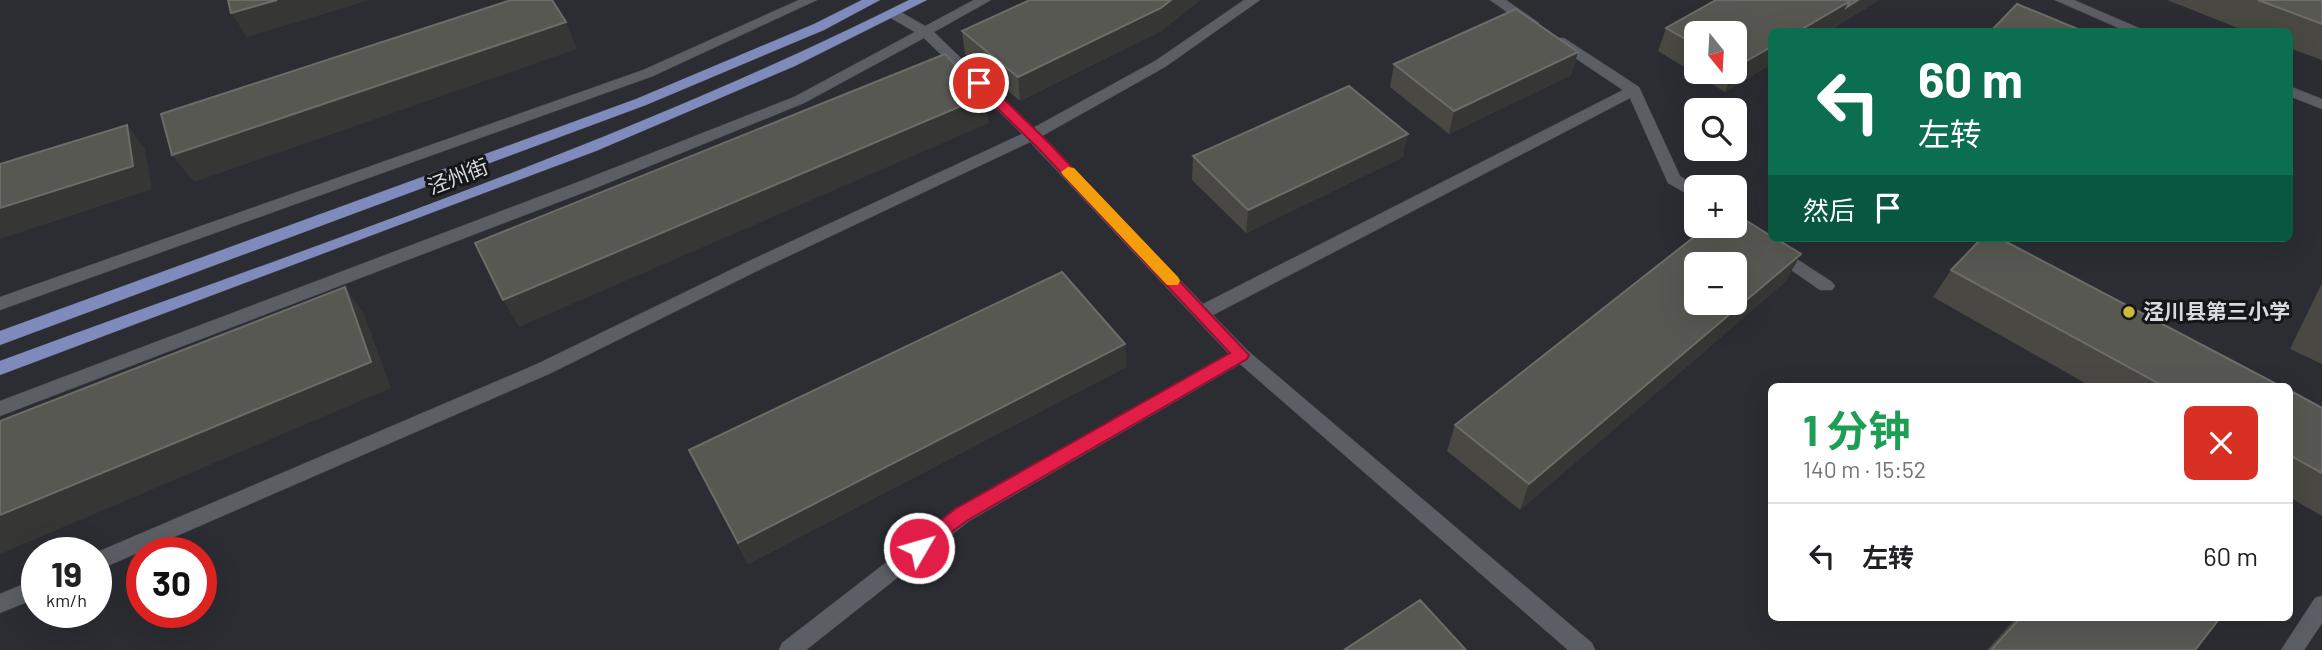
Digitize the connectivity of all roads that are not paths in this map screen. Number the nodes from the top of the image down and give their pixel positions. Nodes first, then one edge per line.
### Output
1 (810, 0) edge
2 (873, 0) edge
3 (920, 0) edge
4 (984, 0) edge
5 (1253, 0) edge
6 (1497, 0) edge
7 (2062, 0) edge
8 (894, 14) junction
9 (2131, 28) edge
10 (926, 32) junction
11 (1634, 90) junction
12 (2293, 93) edge
13 (2322, 104) edge
14 (1032, 135) junction
15 (1684, 186) edge
16 (1765, 243) edge
17 (1826, 286) dead end
18 (0, 304) edge
19 (1202, 313) junction
20 (0, 338) edge
21 (1241, 355) junction
22 (0, 368) edge
23 (0, 409) edge
24 (112, 555) edge
25 (21, 595) edge
26 (0, 604) edge
27 (2322, 605) edge
28 (790, 650) edge
29 (1584, 650) edge
30 (2292, 650) edge

1 - 18 street
2 - 20 main road, 泾州街
3 - 8 main road, 泾州街
4 - 10 street
5 - 14 street
6 - 11 street
7 - 9 street
8 - 10 street
8 - 22 main road, 泾州街
10 - 14 street
10 - 23 street
11 - 15 street
11 - 19 street
12 - 13 street
14 - 19 street
14 - 24 street
16 - 17 street
19 - 21 street
21 - 28 street
21 - 29 street
25 - 26 street
27 - 30 street

